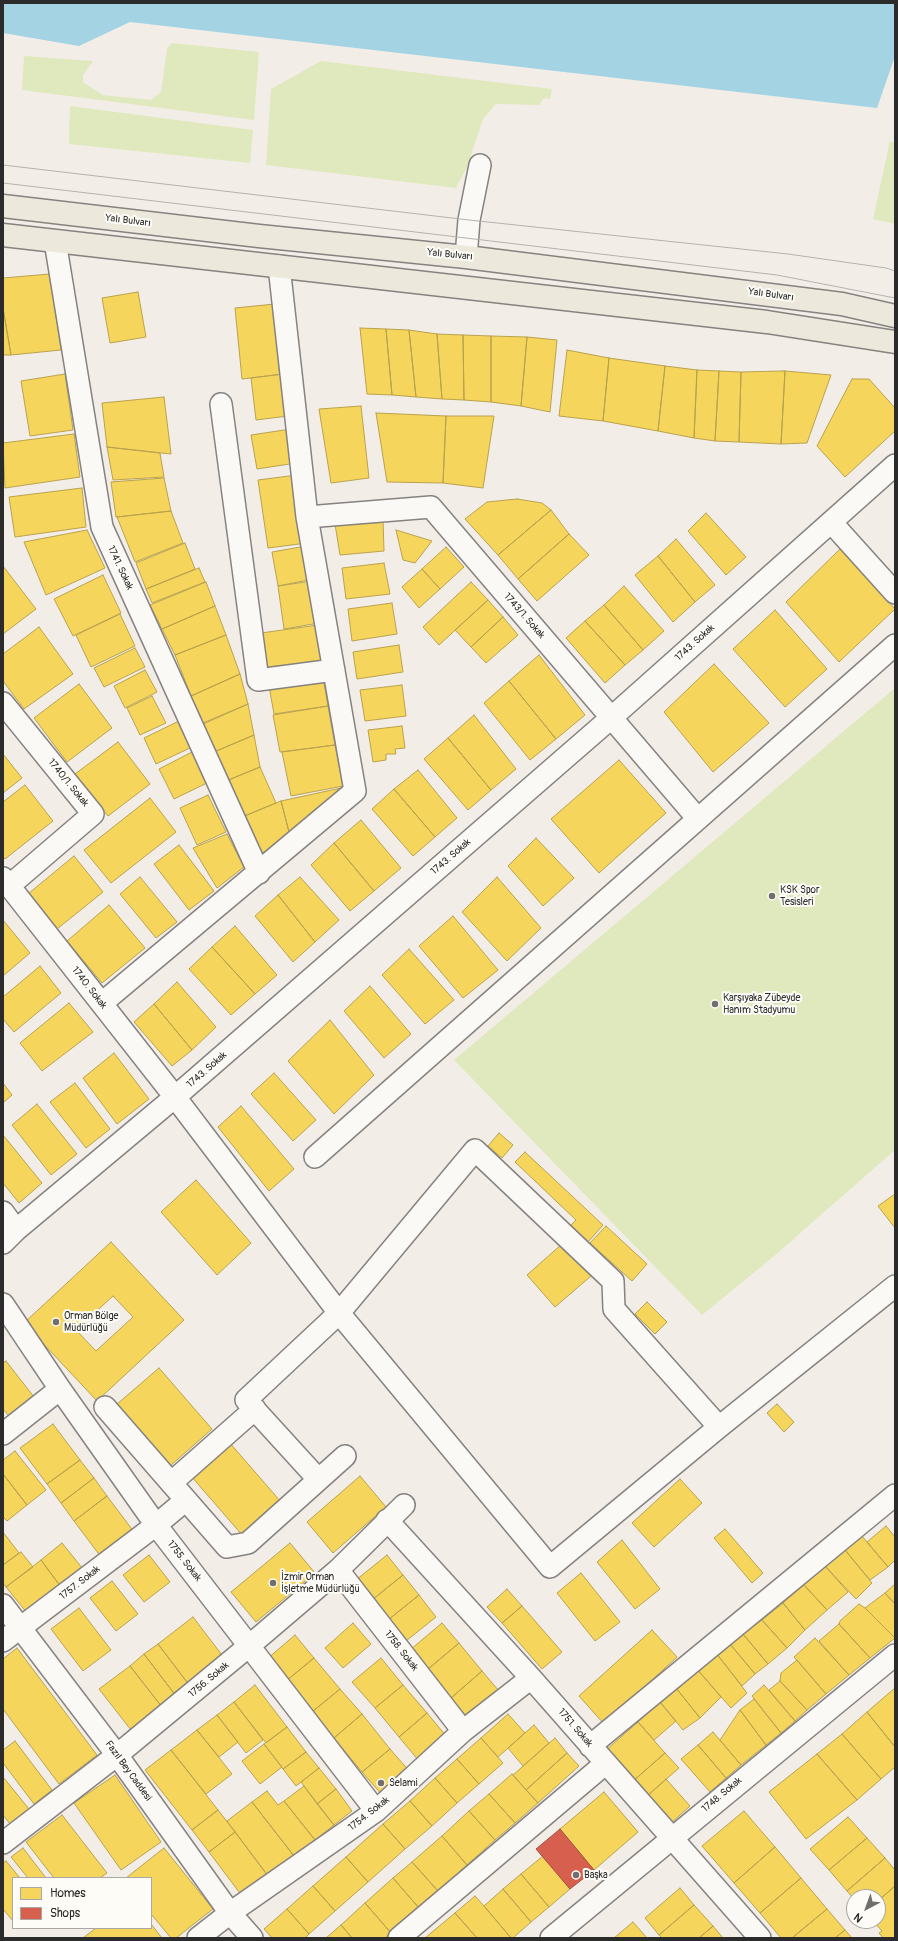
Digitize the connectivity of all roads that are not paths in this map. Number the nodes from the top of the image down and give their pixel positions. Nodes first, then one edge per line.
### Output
1 (480, 165) dead end
2 (3, 206) edge
3 (3, 235) edge
4 (55, 242) junction
5 (466, 257) junction
6 (278, 266) junction
7 (895, 316) edge
8 (895, 342) edge
9 (220, 404) dead end
10 (895, 465) edge
11 (307, 517) junction
12 (831, 522) junction
13 (895, 593) edge
14 (895, 645) edge
15 (334, 670) junction
16 (3, 703) edge
17 (611, 718) junction
18 (698, 819) junction
19 (259, 872) junction
20 (6, 882) edge
21 (102, 1003) junction
22 (175, 1097) junction
23 (314, 1157) dead end
24 (3, 1212) edge
25 (9, 1237) edge
26 (895, 1286) edge
27 (3, 1304) edge
28 (338, 1313) junction
29 (60, 1389) junction
30 (105, 1407) dead end
31 (255, 1410) junction
32 (720, 1427) junction
33 (3, 1434) edge
34 (345, 1456) dead end
35 (318, 1479) junction
36 (171, 1483) junction
37 (895, 1495) edge
38 (186, 1500) junction
39 (404, 1505) dead end
40 (387, 1520) junction
41 (156, 1525) junction
42 (338, 1570) junction
43 (3, 1605) edge
44 (22, 1628) junction
45 (3, 1641) edge
46 (249, 1646) junction
47 (895, 1655) edge
48 (531, 1678) junction
49 (463, 1731) junction
50 (590, 1746) junction
51 (117, 1755) junction
52 (606, 1763) junction
53 (376, 1811) junction
54 (671, 1838) junction
55 (3, 1843) edge
56 (230, 1913) junction
57 (198, 1938) edge
58 (252, 1938) edge
59 (399, 1938) edge
60 (551, 1938) edge
61 (760, 1938) edge

1 - 5 street
2 - 5 main road, Yalı Bulvarı
3 - 4 main road
4 - 6 main road
4 - 19 street, 1741. Sokak
5 - 7 main road, Yalı Bulvarı
6 - 8 main road
6 - 11 street
9 - 15 street
10 - 12 street, 1743. Sokak
11 - 15 street
11 - 17 street, 1743/1. Sokak
12 - 13 street
12 - 17 street, 1743. Sokak
14 - 18 street
15 - 19 street
16 - 20 street, 1740/1. Sokak
17 - 18 street, 1743/1. Sokak
17 - 22 street, 1743. Sokak
18 - 23 street
19 - 21 street
20 - 21 street, 1740. Sokak
21 - 22 street, 1740. Sokak
22 - 25 street, 1743. Sokak
22 - 28 street, 1740. Sokak
24 - 25 street
26 - 32 street
27 - 29 street, 1755. Sokak
28 - 31 street
28 - 32 street, 1740. Sokak
28 - 32 street
29 - 33 street
29 - 41 street, 1755. Sokak
30 - 36 street
31 - 35 street
31 - 36 street
34 - 35 street
35 - 38 street
36 - 38 street
37 - 50 street
38 - 41 street, 1757. Sokak
39 - 40 street, 1756. Sokak
40 - 42 street, 1756. Sokak
40 - 48 street, 1751. Sokak
41 - 44 street, 1757. Sokak
41 - 46 street, 1755. Sokak
42 - 46 street, 1756. Sokak
42 - 49 street, 1758. Sokak
43 - 44 street, Fazıl Bey Caddesi
44 - 45 street, 1757. Sokak
44 - 51 street, Fazıl Bey Caddesi
46 - 51 street, 1756. Sokak
46 - 53 street, 1755. Sokak
47 - 54 street, 1748. Sokak
48 - 49 street, 1754. Sokak
48 - 50 street, 1751. Sokak
49 - 53 street, 1754. Sokak
50 - 52 street, 1751. Sokak
51 - 55 street, 1756. Sokak
51 - 56 street, Fazıl Bey Caddesi
52 - 54 street, 1751. Sokak
52 - 59 street
53 - 56 street, 1754. Sokak
54 - 60 street, 1748. Sokak
54 - 61 street, 1751. Sokak
56 - 57 street, 1754. Sokak
56 - 58 street, Fazıl Bey Caddesi

